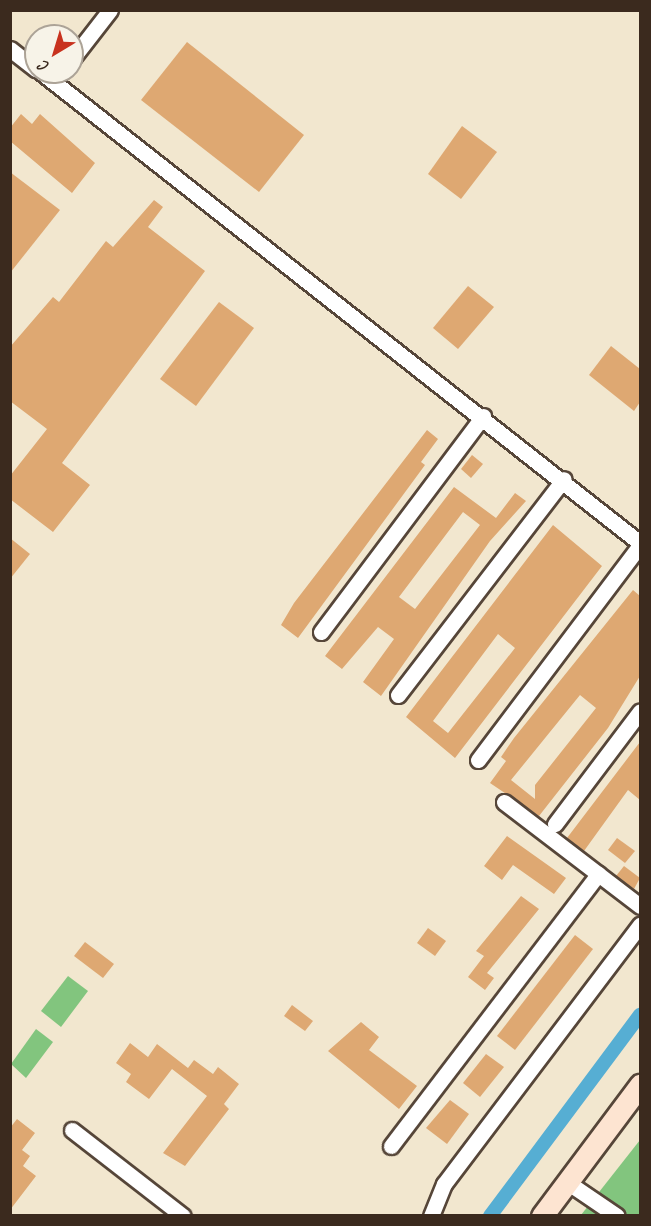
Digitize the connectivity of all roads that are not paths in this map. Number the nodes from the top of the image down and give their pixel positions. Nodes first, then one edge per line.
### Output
1 (110, 10) edge
2 (84, 43) edge
3 (10, 50) edge
4 (24, 60) edge
5 (65, 84) edge
6 (483, 416) junction
7 (564, 479) junction
8 (640, 544) edge
9 (321, 632) dead end
10 (398, 695) dead end
11 (640, 711) edge
12 (478, 760) dead end
13 (504, 802) dead end
14 (555, 824) dead end
15 (598, 874) junction
16 (640, 906) edge
17 (640, 925) edge
18 (640, 1084) edge
19 (72, 1130) dead end
20 (391, 1146) dead end
21 (567, 1182) junction
22 (183, 1215) edge
23 (431, 1215) edge
24 (542, 1215) edge
25 (617, 1215) edge

1 - 2 street
3 - 4 street
5 - 6 street
6 - 7 street
6 - 9 street
7 - 8 street
7 - 10 street
8 - 12 street
11 - 14 street
13 - 15 street
15 - 16 street
15 - 20 street
17 - 23 street
18 - 21 main road
19 - 22 street
21 - 24 main road
21 - 25 street

